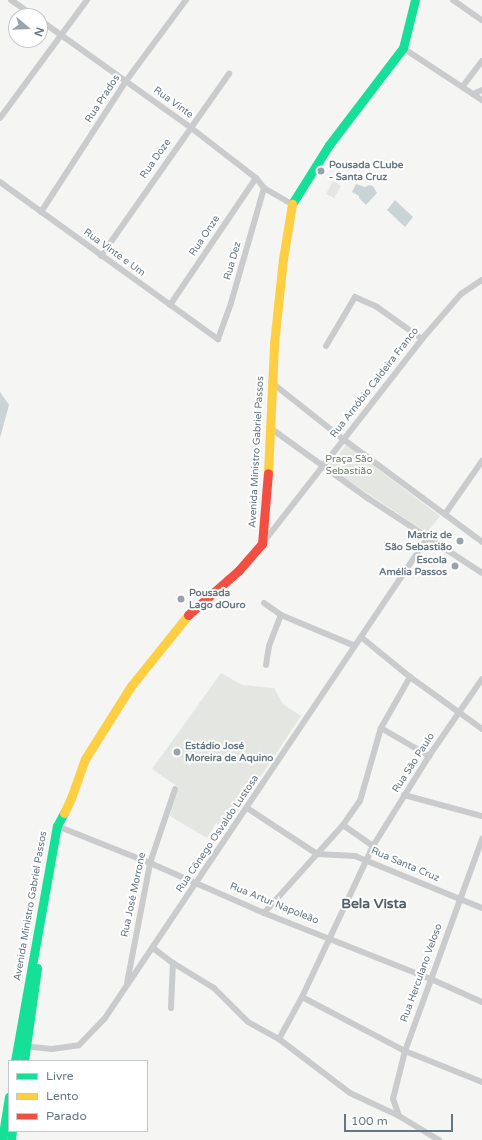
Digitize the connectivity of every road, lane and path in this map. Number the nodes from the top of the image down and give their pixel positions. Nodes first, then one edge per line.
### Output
1 (10, 0) edge
2 (86, 0) edge
3 (186, 0) edge
4 (415, 0) edge
5 (453, 0) edge
6 (22, 8) edge
7 (482, 20) edge
8 (48, 26) edge
9 (61, 35) junction
10 (403, 48) junction
11 (482, 61) edge
12 (229, 74) dead end
13 (126, 81) junction
14 (463, 86) junction
15 (482, 90) edge
16 (473, 94) junction
17 (482, 100) edge
18 (0, 118) edge
19 (190, 127) junction
20 (256, 178) junction
21 (0, 182) edge
22 (264, 188) junction
23 (292, 204) junction
24 (41, 212) junction
25 (101, 256) junction
26 (482, 280) edge
27 (170, 305) junction
28 (218, 339) joint
29 (422, 339) junction
30 (326, 346) dead end
31 (271, 382) junction
32 (269, 427) junction
33 (343, 439) junction
34 (482, 461) edge
35 (323, 466) junction
36 (445, 514) junction
37 (428, 537) junction
38 (482, 541) edge
39 (262, 544) junction
40 (482, 572) edge
41 (264, 603) dead end
42 (281, 614) junction
43 (361, 637) junction
44 (355, 646) junction
45 (266, 665) dead end
46 (410, 677) junction
47 (482, 679) edge
48 (461, 712) junction
49 (381, 728) junction
50 (482, 728) edge
51 (429, 756) junction
52 (175, 789) dead end
53 (404, 795) junction
54 (247, 808) junction
55 (482, 816) edge
56 (343, 825) junction
57 (60, 827) junction
58 (482, 839) edge
59 (373, 846) junction
60 (317, 854) junction
61 (366, 860) junction
62 (150, 863) junction
63 (197, 884) junction
64 (459, 899) junction
65 (482, 908) edge
66 (264, 912) junction
67 (329, 937) junction
68 (153, 948) junction
69 (173, 963) junction
70 (431, 979) junction
71 (127, 984) junction
72 (302, 997) junction
73 (482, 1002) edge
74 (172, 1008) dead end
75 (279, 1039) junction
76 (22, 1046) junction
77 (405, 1051) junction
78 (15, 1060) edge
79 (24, 1060) edge
80 (482, 1082) edge
81 (8, 1103) edge
82 (398, 1116) junction
83 (2, 1140) edge
84 (439, 1140) edge

1 - 6 street
2 - 9 street
3 - 13 street, Rua Prados
4 - 10 main road, Avenida Ministro Gabriel Passos
5 - 7 street
8 - 9 street, Rua Vinte
9 - 13 street, Rua Vinte
9 - 18 street
10 - 14 street
10 - 23 main road, Avenida Ministro Gabriel Passos
11 - 14 street
12 - 19 street, Rua Doze
13 - 19 street, Rua Vinte
13 - 24 street, Rua Prados
14 - 16 street
15 - 16 street
16 - 17 street
19 - 20 street, Rua Vinte
19 - 25 street, Rua Doze
20 - 22 street, Rua Vinte
20 - 27 street, Rua Onze
21 - 24 street, Rua Vinte e Um
22 - 23 street, Rua Vinte
22 - 28 street, Rua Dez
23 - 31 main road, Avenida Ministro Gabriel Passos
24 - 25 street, Rua Vinte e Um
25 - 27 street, Rua Vinte e Um
26 - 29 street, Rua Arnóbio Caldeira Franco
27 - 28 street, Rua Vinte e Um
29 - 30 street
29 - 33 street, Rua Arnóbio Caldeira Franco
31 - 32 main road, Avenida Ministro Gabriel Passos
31 - 33 street
32 - 35 street
32 - 39 main road, Avenida Ministro Gabriel Passos
33 - 35 street, Rua Arnóbio Caldeira Franco
33 - 36 street
34 - 36 street
35 - 37 street
35 - 39 street, Rua Arnóbio Caldeira Franco
36 - 38 street
37 - 40 street
37 - 43 street, Rua Cônego Osvaldo Lustosa
39 - 57 main road, Avenida Ministro Gabriel Passos
41 - 42 street
42 - 44 street
42 - 45 street
43 - 44 street, Rua Cônego Osvaldo Lustosa
43 - 46 street
44 - 54 street, Rua Cônego Osvaldo Lustosa
46 - 48 street
46 - 49 street
47 - 48 street, Rua São Paulo
48 - 50 street
48 - 51 street, Rua São Paulo
49 - 51 street
49 - 56 street
51 - 53 street, Rua São Paulo
52 - 62 street, Rua José Morrone
53 - 55 street
53 - 59 street, Rua São Paulo
54 - 60 street
54 - 63 street, Rua Cônego Osvaldo Lustosa
56 - 59 street
56 - 60 street
57 - 62 street, Rua Artur Napoleão
57 - 76 main road, Avenida Ministro Gabriel Passos
58 - 64 street, Rua Herculano Veloso
59 - 61 street, Rua São Paulo
60 - 61 street, Rua Santa Cruz
60 - 66 street
61 - 64 street, Rua Santa Cruz
61 - 67 street, Rua São Paulo
62 - 63 street, Rua Artur Napoleão
62 - 71 street, Rua José Morrone
63 - 66 street, Rua Artur Napoleão
63 - 68 street, Rua Cônego Osvaldo Lustosa
64 - 65 street, Rua Santa Cruz
64 - 70 street, Rua Herculano Veloso
66 - 67 street, Rua Artur Napoleão
67 - 70 street, Rua Artur Napoleão
67 - 72 street, Rua São Paulo
68 - 69 street
68 - 71 street, Rua Cônego Osvaldo Lustosa
69 - 74 street
69 - 75 street
70 - 73 street, Rua Artur Napoleão
70 - 77 street, Rua Herculano Veloso
71 - 76 street, Rua Cônego Osvaldo Lustosa
72 - 75 street, Rua São Paulo
72 - 77 street
75 - 82 street
76 - 78 main road, Avenida Ministro Gabriel Passos
76 - 79 main road
77 - 80 street
77 - 82 street, Rua Herculano Veloso
81 - 83 main road
82 - 84 street

